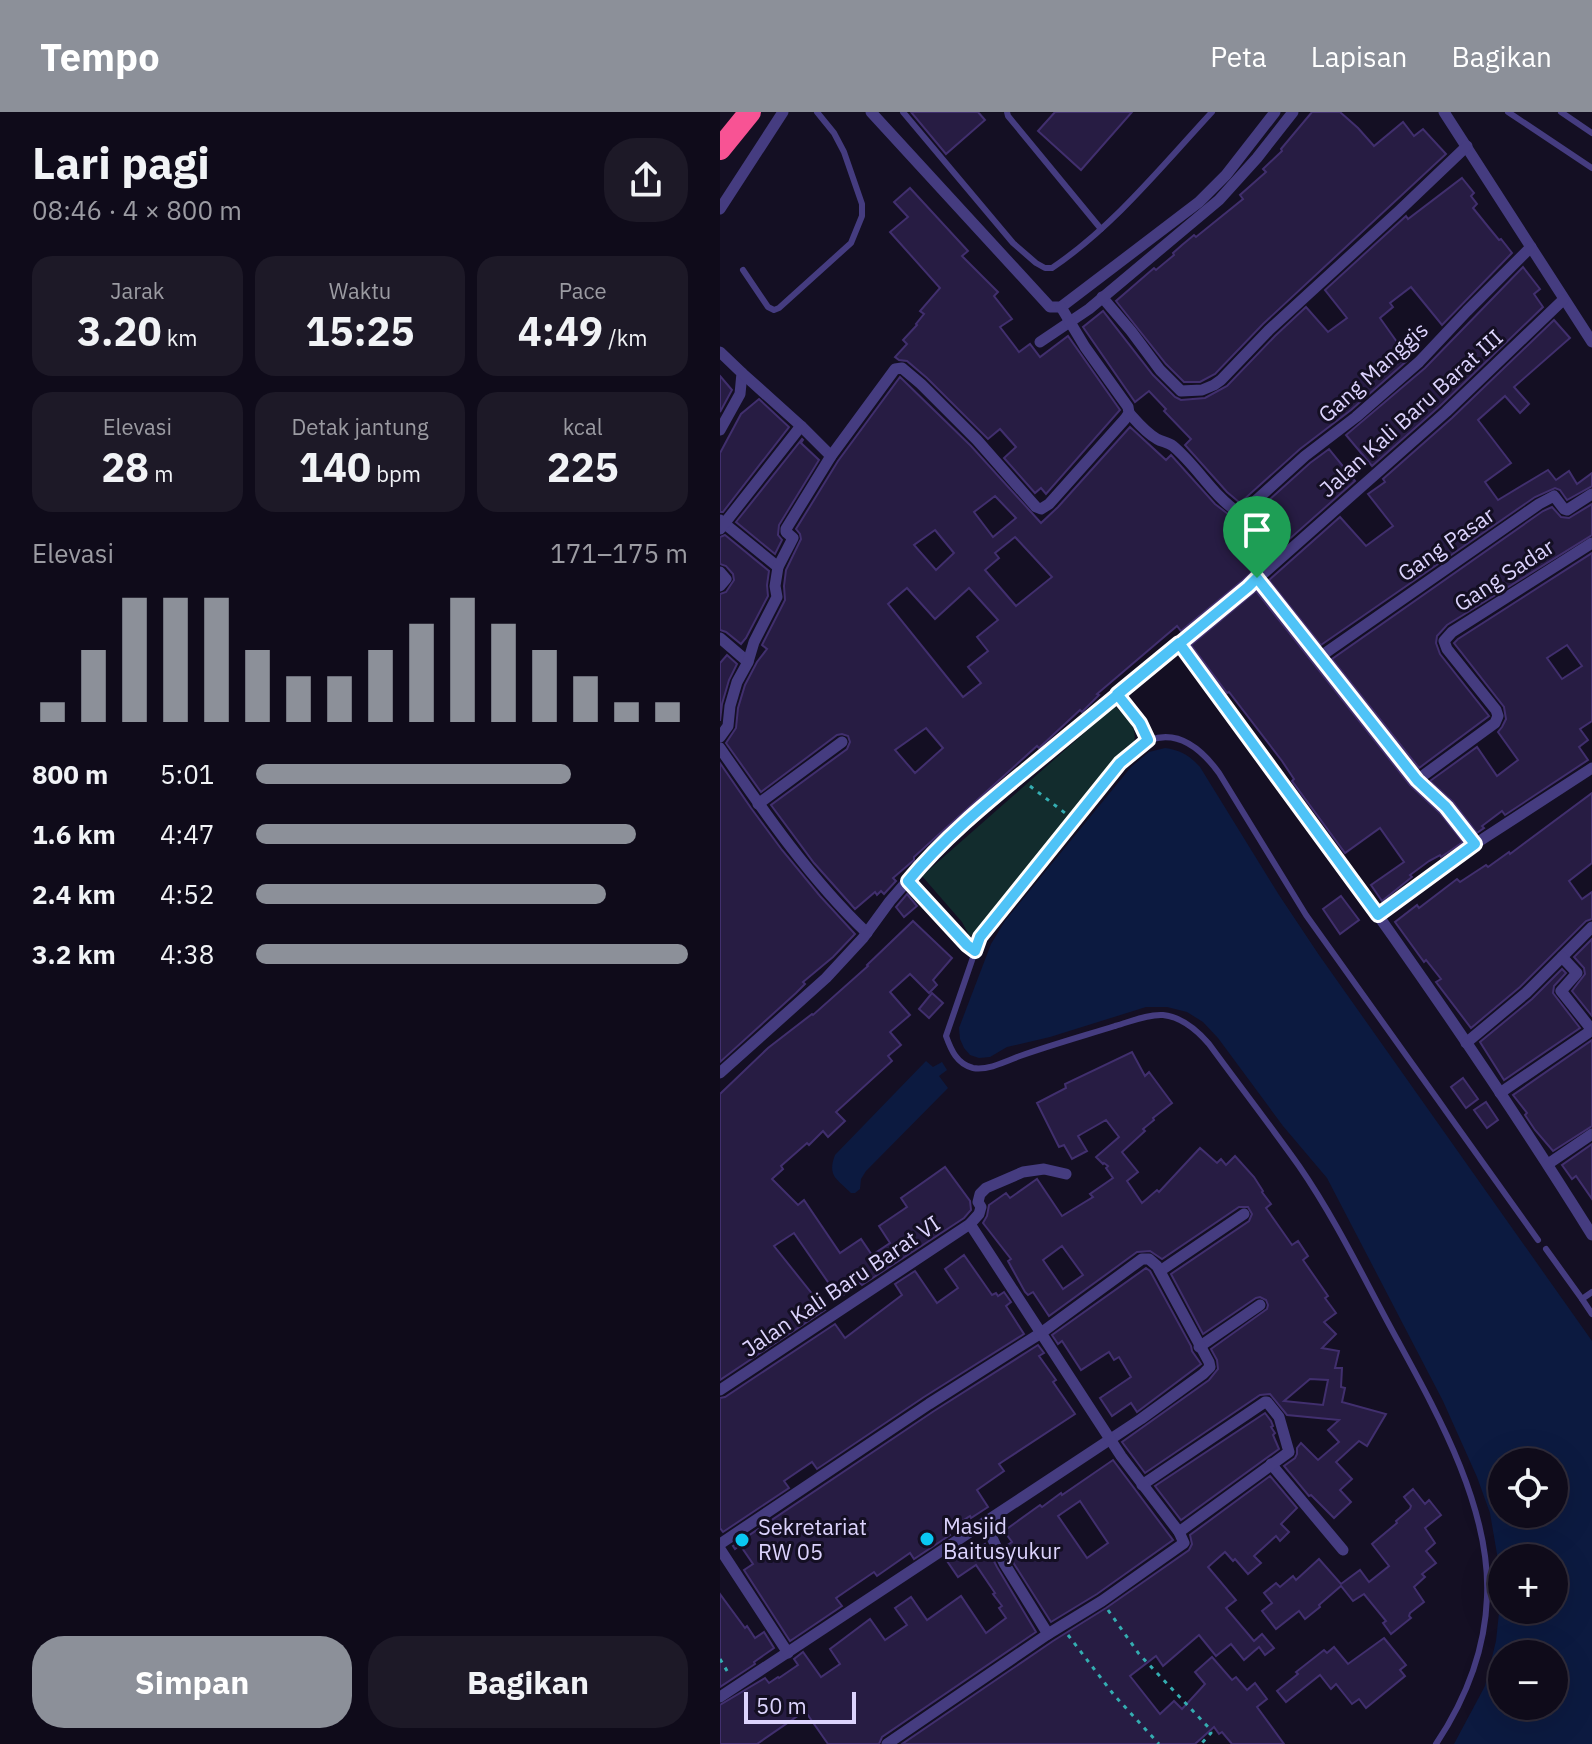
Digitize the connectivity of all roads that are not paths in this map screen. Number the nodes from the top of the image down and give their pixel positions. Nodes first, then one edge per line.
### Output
1 (750, 112) edge
2 (783, 112) edge
3 (817, 112) edge
4 (871, 112) edge
5 (903, 112) edge
6 (1007, 112) edge
7 (1212, 112) edge
8 (1275, 112) edge
9 (1293, 112) edge
10 (1444, 112) edge
11 (1508, 112) edge
12 (1561, 112) edge
13 (1592, 133) edge
14 (1467, 146) junction
15 (720, 149) edge
16 (1592, 168) edge
17 (720, 209) edge
18 (1101, 229) junction
19 (1531, 247) junction
20 (743, 270) dead end
21 (1102, 297) junction
22 (1563, 300) junction
23 (1061, 307) junction
24 (1070, 322) junction
25 (1040, 342) dead end
26 (1592, 342) edge
27 (720, 352) edge
28 (742, 373) junction
29 (1129, 413) junction
30 (801, 426) junction
31 (720, 430) edge
32 (831, 456) junction
33 (1592, 494) edge
34 (721, 524) edge
35 (1592, 543) edge
36 (778, 567) junction
37 (720, 572) edge
38 (1257, 578) junction
39 (720, 586) edge
40 (720, 638) edge
41 (1179, 643) junction
42 (1321, 656) junction
43 (748, 662) junction
44 (1117, 694) junction
45 (720, 737) edge
46 (1148, 740) junction
47 (842, 742) dead end
48 (720, 748) edge
49 (1592, 768) edge
50 (1417, 780) junction
51 (758, 804) junction
52 (1475, 844) junction
53 (908, 881) junction
54 (1378, 915) junction
55 (1592, 927) edge
56 (867, 933) junction
57 (975, 951) junction
58 (1562, 957) junction
59 (1466, 1043) junction
60 (720, 1073) edge
61 (1500, 1093) junction
62 (1592, 1134) edge
63 (1548, 1164) junction
64 (1066, 1174) dead end
65 (1244, 1214) dead end
66 (970, 1224) junction
67 (1592, 1235) edge
68 (1538, 1240) dead end
69 (1546, 1249) dead end
70 (1160, 1271) junction
71 (1592, 1292) edge
72 (1582, 1299) junction
73 (1260, 1305) dead end
74 (1592, 1314) edge
75 (1041, 1333) junction
76 (1199, 1347) junction
77 (720, 1390) edge
78 (1111, 1439) junction
79 (1271, 1464) junction
80 (1142, 1485) junction
81 (985, 1523) junction
82 (1179, 1532) junction
83 (720, 1547) edge
84 (1343, 1550) dead end
85 (1048, 1634) junction
86 (788, 1653) junction
87 (720, 1697) edge
88 (887, 1744) edge
89 (1436, 1744) edge

1 - 15 highway
2 - 17 street
3 - 20 lane
4 - 23 street
5 - 18 lane
6 - 18 lane
7 - 18 lane
8 - 23 street
9 - 21 street
10 - 14 street
11 - 16 lane
12 - 13 lane
14 - 19 street
14 - 21 street
19 - 22 street
19 - 29 street, Gang Manggis
21 - 24 street
22 - 26 street
22 - 38 street, Jalan Kali Baru Barat III
23 - 24 street
24 - 25 street
24 - 29 street
27 - 28 street
28 - 30 street
28 - 31 street
29 - 32 street
30 - 32 street
30 - 34 street
32 - 36 street
33 - 42 street, Gang Pasar
34 - 36 street
35 - 50 street, Gang Sadar
36 - 43 street
37 - 39 street
38 - 41 street, Jalan Kali Baru Barat III
38 - 42 street
40 - 43 street
41 - 44 street, Jalan Kali Baru Barat III
41 - 54 street
42 - 50 street
43 - 45 street
44 - 46 lane
44 - 53 street, Jalan Kali Baru Barat III
46 - 57 lane
46 - 68 lane
47 - 51 street
48 - 51 street
49 - 52 street
50 - 52 street
51 - 56 street
52 - 54 street
53 - 56 street, Jalan Kali Baru Barat III
53 - 57 lane
54 - 59 street
55 - 58 street
56 - 60 street, Jalan Kali Baru Barat III
57 - 89 lane
58 - 59 street
58 - 61 street
59 - 61 street
61 - 63 street
62 - 63 street
63 - 67 street
64 - 66 street
65 - 70 street
66 - 75 street, Jalan Kali Baru Barat VI
66 - 77 street, Jalan Kali Baru Barat VI
69 - 72 lane
70 - 75 street
70 - 76 street
71 - 72 lane
72 - 74 lane
73 - 76 street
75 - 78 street, Jalan Kali Baru Barat VI
75 - 83 street
76 - 78 street
78 - 80 street, Jalan Kali Baru Barat VI
78 - 81 street
79 - 80 street
79 - 82 street
79 - 84 street
80 - 82 street, Jalan Kali Baru Barat VI
81 - 85 street
81 - 86 street
82 - 85 street
83 - 86 street
85 - 88 street
86 - 87 street

